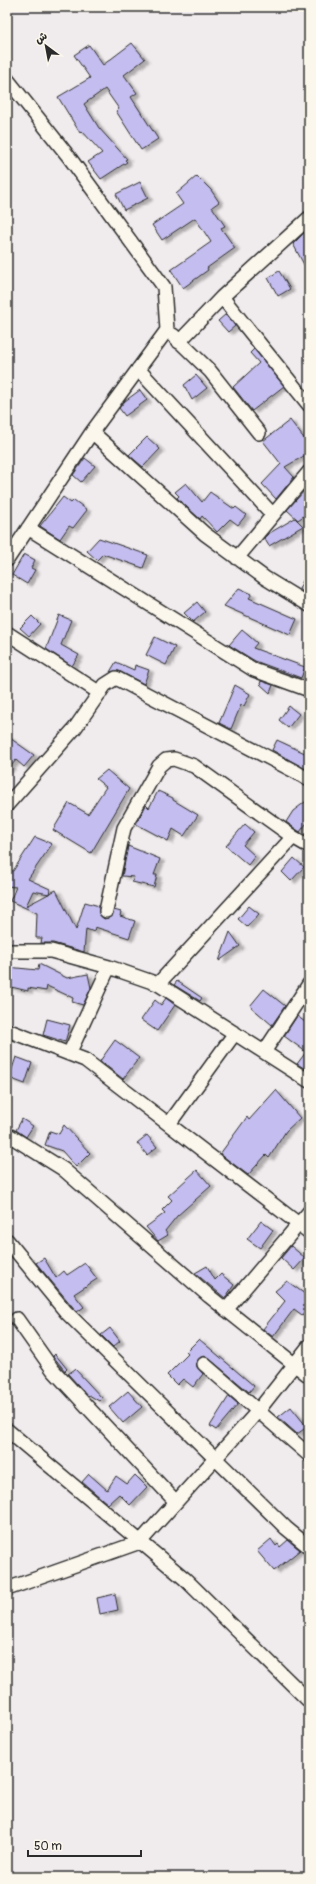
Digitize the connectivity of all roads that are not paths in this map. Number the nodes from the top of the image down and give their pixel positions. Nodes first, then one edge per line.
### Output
1 (7, 79) edge
2 (309, 218) edge
3 (222, 297) junction
4 (167, 330) junction
5 (179, 342) junction
6 (138, 369) junction
7 (309, 405) edge
8 (92, 432) junction
9 (259, 433) dead end
10 (309, 472) edge
11 (273, 515) junction
12 (28, 528) junction
13 (237, 558) junction
14 (7, 560) edge
15 (309, 605) edge
16 (7, 632) edge
17 (309, 690) edge
18 (100, 693) junction
19 (309, 780) edge
20 (7, 805) edge
21 (293, 837) junction
22 (309, 842) edge
23 (106, 910) dead end
24 (7, 951) edge
25 (109, 967) junction
26 (158, 984) junction
27 (309, 984) edge
28 (304, 1003) edge
29 (7, 1030) edge
30 (235, 1033) junction
31 (264, 1052) junction
32 (69, 1054) junction
33 (309, 1081) edge
34 (169, 1124) junction
35 (7, 1134) edge
36 (309, 1212) edge
37 (304, 1228) edge
38 (7, 1240) edge
39 (226, 1310) junction
40 (17, 1319) dead end
41 (309, 1346) edge
42 (204, 1364) dead end
43 (295, 1365) junction
44 (309, 1376) edge
45 (258, 1411) junction
46 (7, 1430) edge
47 (309, 1454) edge
48 (216, 1459) junction
49 (176, 1502) junction
50 (140, 1542) junction
51 (309, 1547) edge
52 (7, 1589) edge
53 (309, 1701) edge

1 - 4 street
2 - 3 street
3 - 5 street
3 - 7 street
4 - 5 street
4 - 6 street
5 - 9 street
6 - 8 street
6 - 11 street
8 - 12 street
8 - 13 street
10 - 11 street
11 - 13 street
12 - 14 street
12 - 17 street
13 - 15 street
16 - 18 street
18 - 19 street
18 - 20 street
21 - 22 street
21 - 23 street
21 - 26 street
24 - 25 street
25 - 26 street
25 - 32 street
26 - 30 street
27 - 28 street
28 - 31 street
29 - 32 street
30 - 31 street
30 - 34 street
31 - 33 street
32 - 34 street
34 - 37 street
35 - 39 street
36 - 37 street
37 - 39 street
38 - 48 street
39 - 43 street
40 - 49 street
41 - 43 street
42 - 45 street
43 - 44 street
43 - 45 street
45 - 47 street
45 - 48 street
46 - 50 street
48 - 49 street
48 - 51 street
49 - 50 street
50 - 52 street
50 - 53 street

